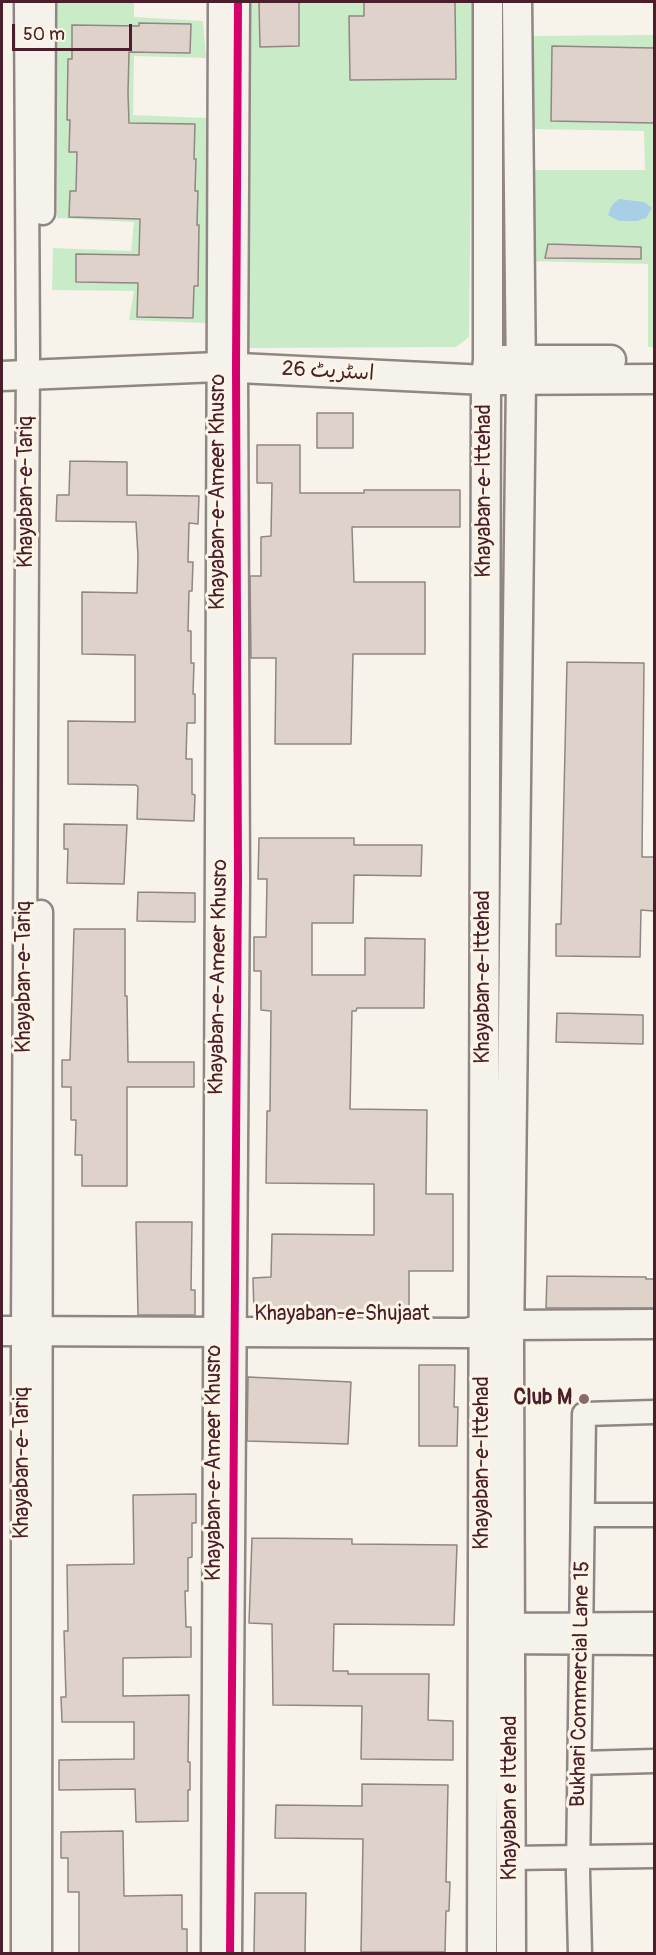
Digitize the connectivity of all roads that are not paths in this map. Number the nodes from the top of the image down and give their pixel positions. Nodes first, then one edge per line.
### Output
1 (26, 2) edge
2 (44, 2) edge
3 (220, 2) edge
4 (238, 2) edge
5 (488, 2) edge
6 (517, 2) edge
7 (654, 360) edge
8 (227, 362) junction
9 (24, 366) edge
10 (520, 369) junction
11 (487, 370) junction
12 (654, 379) edge
13 (654, 1324) edge
14 (21, 1331) edge
15 (224, 1332) junction
16 (493, 1334) junction
17 (654, 1343) edge
18 (654, 1412) edge
19 (584, 1515) junction
20 (654, 1515) edge
21 (654, 1624) edge
22 (580, 1633) junction
23 (496, 1634) junction
24 (654, 1643) edge
25 (654, 1761) edge
26 (580, 1763) junction
27 (654, 1856) edge
28 (578, 1865) junction
29 (511, 1866) junction
30 (654, 1872) edge
31 (23, 1953) edge
32 (40, 1953) edge
33 (213, 1953) edge
34 (230, 1953) edge
35 (482, 1953) edge
36 (511, 1953) edge
37 (580, 1953) edge

1 - 9 street, Khayaban-e-Tariq
2 - 9 street, Khayaban-e-Tariq
3 - 8 street, Khayaban-e-Ameer Khusro
4 - 8 street, Khayaban-e-Ameer Khusro
5 - 11 main road, Khayaban-e-Ittehad
6 - 10 main road, Khayaban-e-Ittehad
7 - 10 main road, اسٹریٹ 26
8 - 9 main road, اسٹریٹ 26
8 - 11 main road, اسٹریٹ 26
8 - 15 street, Khayaban-e-Ameer Khusro
9 - 14 street, Khayaban-e-Tariq
10 - 11 main road, اسٹریٹ 26
10 - 12 main road, اسٹریٹ 26
10 - 16 main road, Khayaban-e-Ittehad
11 - 16 main road, Khayaban-e-Ittehad
13 - 16 main road, Khayaban-e-Shujaat
14 - 15 main road, Khayaban-e-Shujaat
14 - 31 street, Khayaban-e-Tariq
14 - 32 street, Khayaban-e-Tariq
15 - 16 main road, Khayaban-e-Shujaat
15 - 33 street, Khayaban-e-Ameer Khusro
15 - 34 street, Khayaban-e-Ameer Khusro
16 - 17 main road, Khayaban-e-Shujaat
16 - 23 main road, Khayaban-e-Ittehad
18 - 19 street, Bukhari Commercial Lane 15
19 - 20 street
19 - 22 street, Bukhari Commercial Lane 15
21 - 22 street
22 - 23 street
22 - 24 street
22 - 26 street, Bukhari Commercial Lane 15
23 - 29 main road, Khayaban e Ittehad
23 - 35 main road, Khayaban-e-Ittehad
25 - 26 street
26 - 28 street, Bukhari Commercial Lane 15
27 - 28 street
28 - 29 street
28 - 30 street
28 - 37 street, Bukhari Commercial Lane 15
29 - 36 main road, Khayaban e Ittehad

